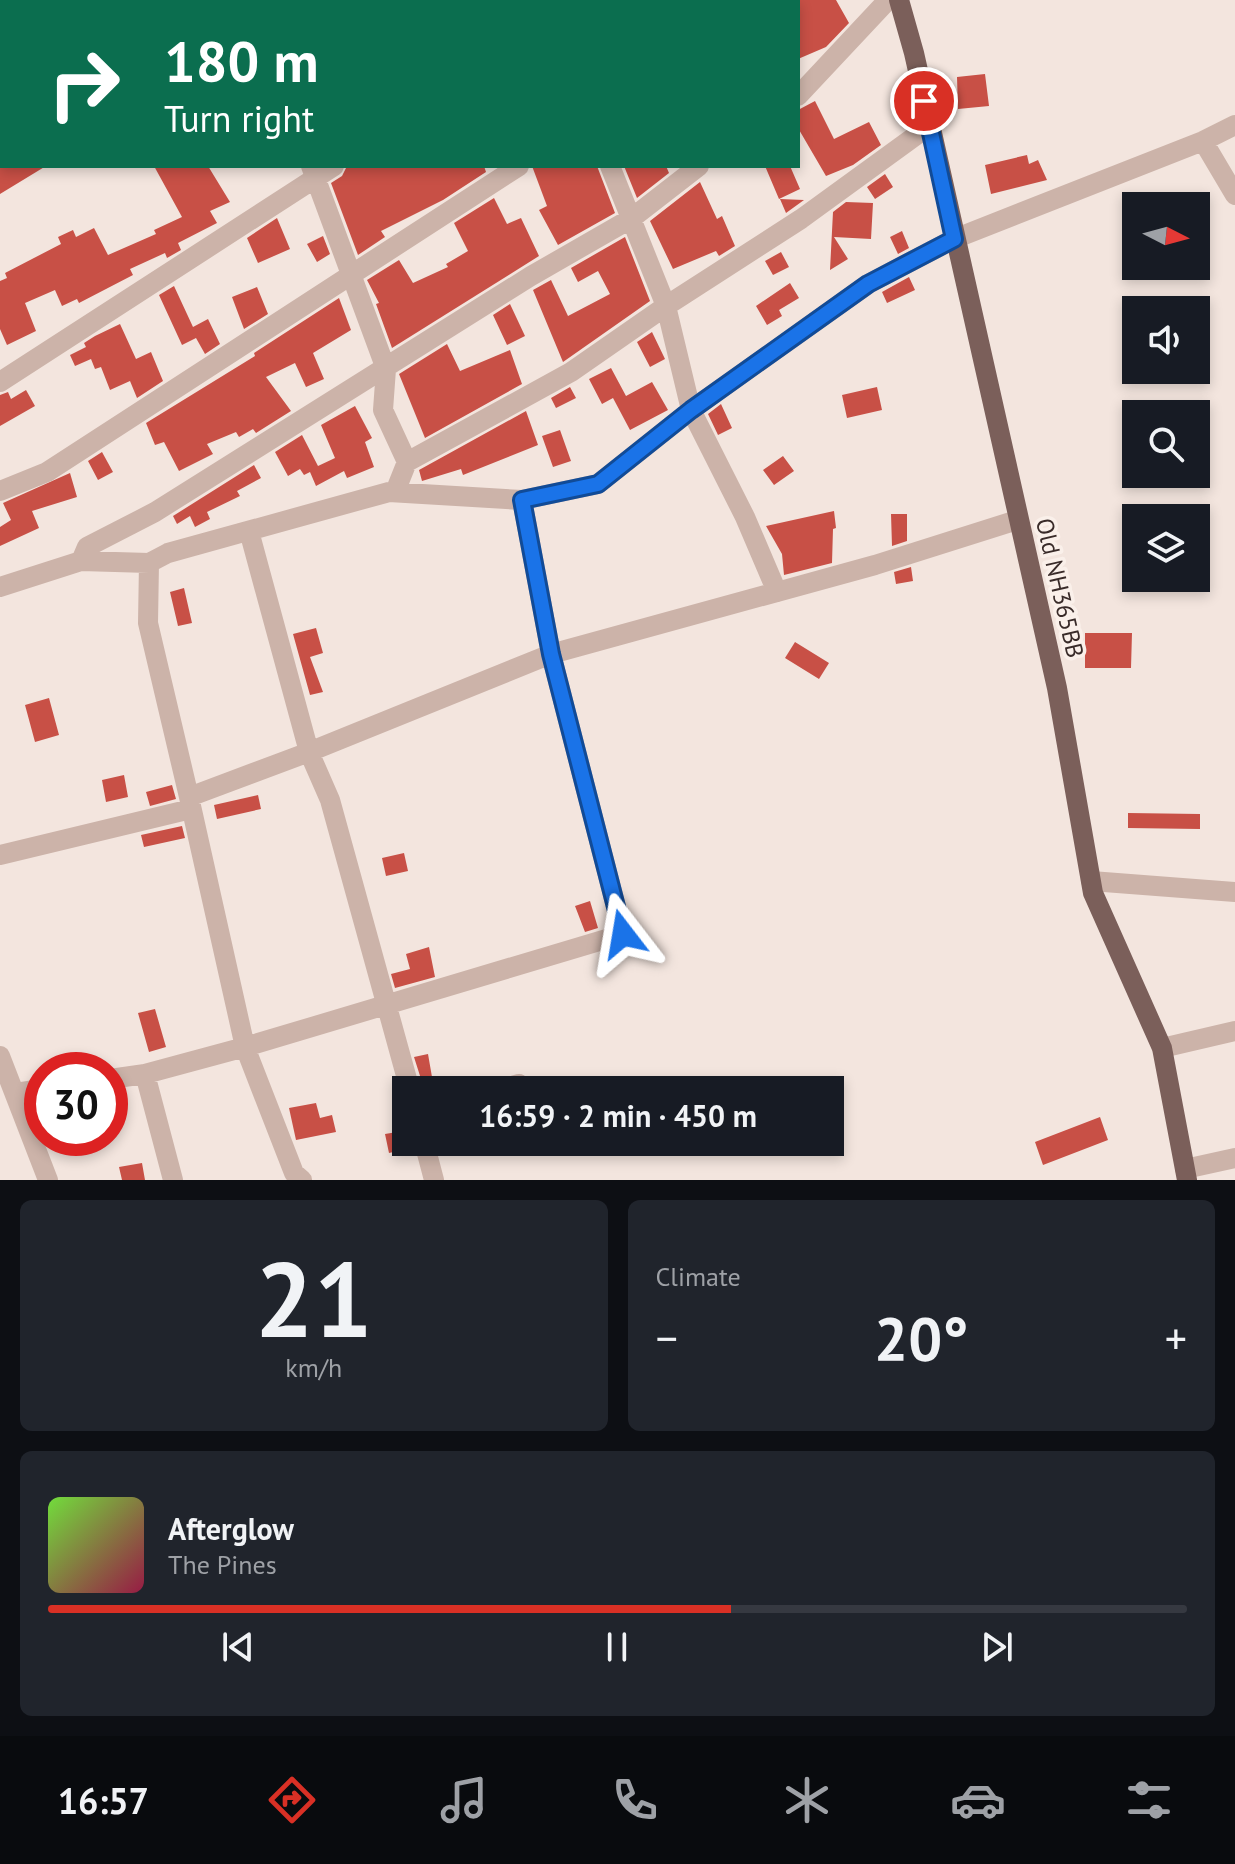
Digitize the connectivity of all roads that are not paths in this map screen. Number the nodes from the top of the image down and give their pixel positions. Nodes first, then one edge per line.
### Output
1 (888, 0) edge
2 (899, 0) edge
3 (800, 94) edge
4 (1235, 125) edge
5 (929, 126) junction
6 (1203, 141) junction
7 (516, 168) edge
8 (611, 168) edge
9 (696, 168) edge
10 (313, 172) edge
11 (1234, 197) edge
12 (632, 218) junction
13 (954, 239) junction
14 (350, 273) junction
15 (666, 306) junction
16 (386, 369) junction
17 (0, 382) edge
18 (691, 410) junction
19 (407, 462) junction
20 (0, 491) edge
21 (395, 492) junction
22 (522, 500) junction
23 (1017, 520) junction
24 (249, 531) junction
25 (81, 561) junction
26 (149, 563) junction
27 (0, 587) edge
28 (777, 592) junction
29 (551, 654) junction
30 (309, 752) junction
31 (190, 803) junction
32 (0, 855) edge
33 (1091, 881) junction
34 (1235, 892) edge
35 (386, 1002) junction
36 (1235, 1031) edge
37 (245, 1047) junction
38 (1162, 1048) junction
39 (0, 1056) edge
40 (145, 1074) junction
41 (128, 1076) edge
42 (406, 1076) edge
43 (24, 1092) edge
44 (15, 1093) junction
45 (428, 1156) edge
46 (1235, 1158) edge
47 (1186, 1174) edge
48 (297, 1178) edge
49 (48, 1180) edge
50 (173, 1180) edge
51 (434, 1180) edge

1 - 3 street
2 - 5 main road, Old NH365BB
4 - 6 street
5 - 13 main road, Old NH365BB
5 - 15 street
6 - 11 street
6 - 13 street
7 - 14 street
8 - 12 street
9 - 12 street
10 - 14 street
10 - 17 street
12 - 15 street
12 - 16 street
13 - 18 street
13 - 23 main road, Old NH365BB
14 - 16 street
14 - 20 street
15 - 18 street
15 - 19 street
16 - 19 street
16 - 25 street
18 - 22 street
18 - 28 street
19 - 21 street
21 - 22 street
21 - 24 street
22 - 29 street
23 - 28 street
23 - 33 main road, Old NH365BB
24 - 26 street
24 - 30 street
25 - 26 street
25 - 27 street
26 - 31 street
28 - 29 street
29 - 30 street
29 - 35 street
30 - 31 street
30 - 35 street
31 - 32 street
31 - 37 street
33 - 34 street
33 - 38 main road, Old NH365BB
35 - 37 street
35 - 42 street
36 - 38 street
37 - 40 street
37 - 48 street
38 - 47 main road, Old NH365BB
39 - 44 street
40 - 41 street
40 - 50 street
43 - 44 street
44 - 49 street
45 - 51 street
46 - 47 street

